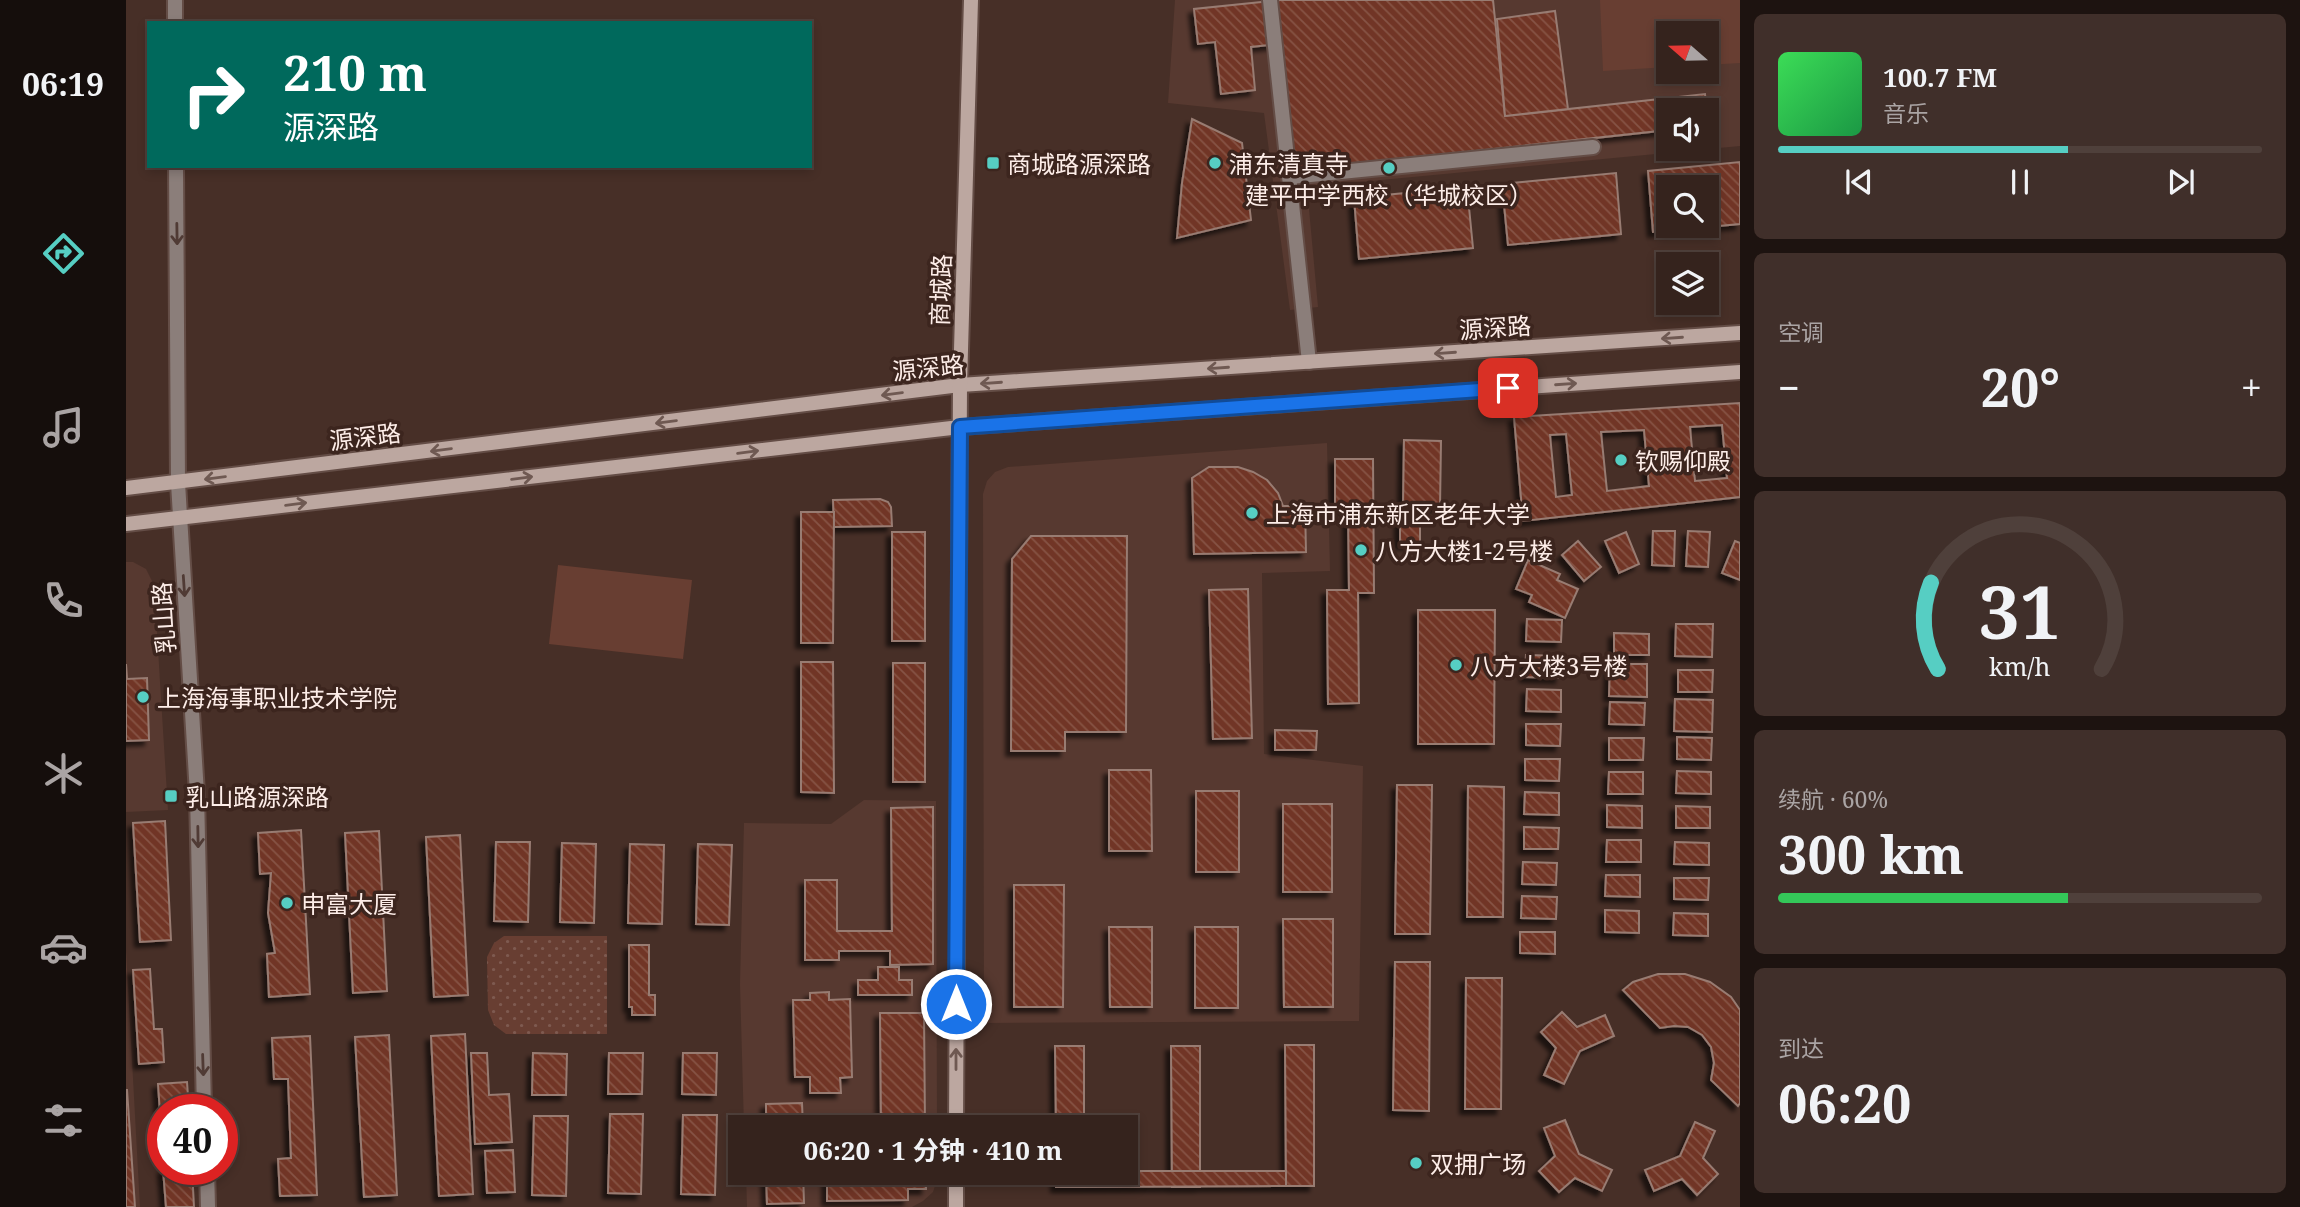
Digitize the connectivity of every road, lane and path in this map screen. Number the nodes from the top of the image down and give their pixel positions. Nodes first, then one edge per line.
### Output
1 (175, 0) edge
2 (971, 0) edge
3 (1270, 0) edge
4 (175, 21) edge
5 (1593, 147) dead end
6 (176, 168) edge
7 (1290, 177) junction
8 (1740, 333) edge
9 (1308, 362) junction
10 (1740, 372) edge
11 (960, 385) junction
12 (960, 427) junction
13 (178, 482) junction
14 (126, 488) edge
15 (180, 517) junction
16 (126, 524) edge
17 (204, 1094) edge
18 (956, 1115) edge
19 (207, 1185) edge
20 (956, 1185) edge
21 (208, 1207) edge
22 (956, 1207) edge

1 - 4 street
2 - 11 main road, 商城路
3 - 7 street
5 - 7 street
6 -> 13 street, 乳山路
7 - 9 street
8 -> 9 main road, 源深路
9 -> 11 main road, 源深路
12 -> 10 main road
11 - 12 main road, 商城路
11 -> 13 main road, 源深路
15 -> 12 main road
18 -> 12 main road, 商城路
13 - 14 main road, 源深路
13 - 15 street, 乳山路
15 - 16 main road
15 -> 17 street, 乳山路
19 - 21 street
20 - 22 main road

